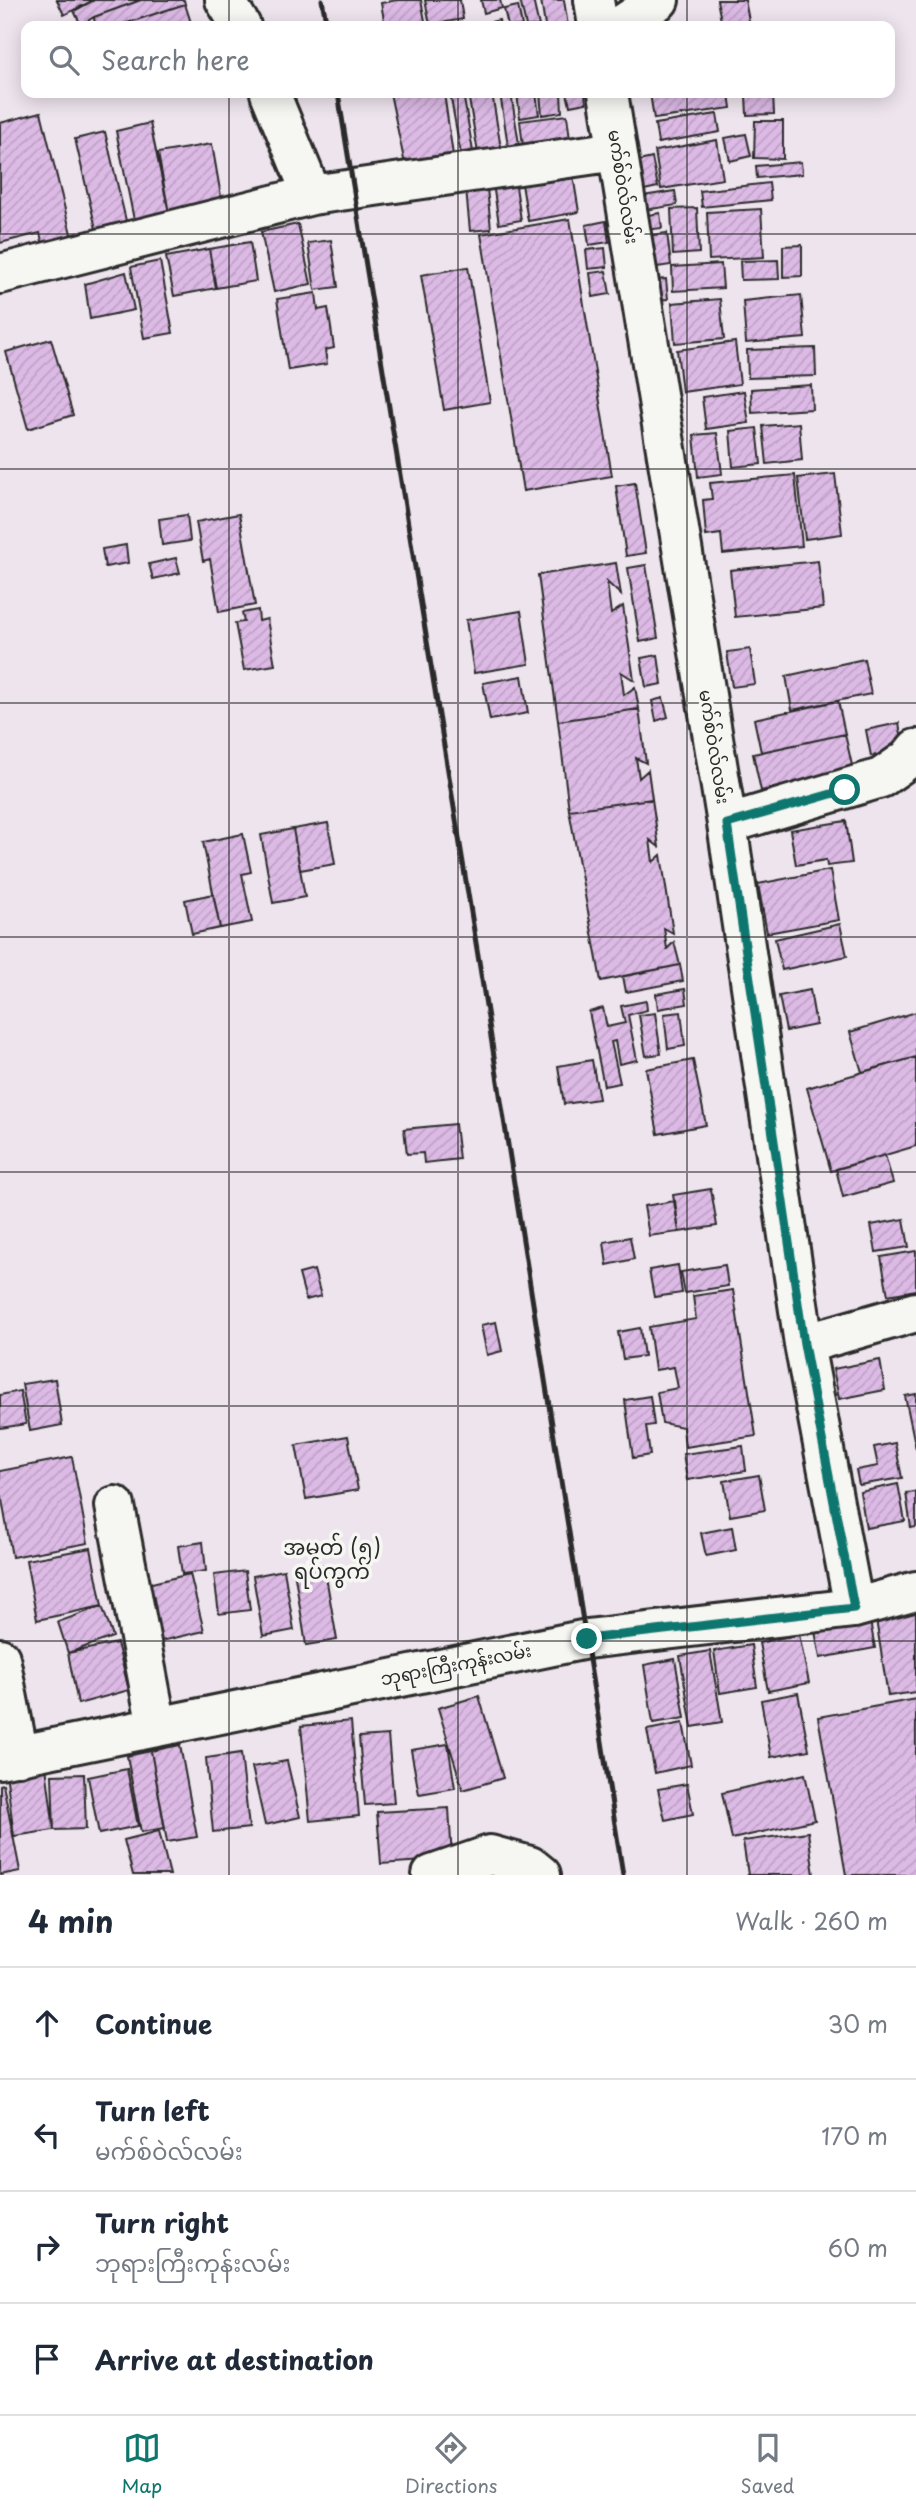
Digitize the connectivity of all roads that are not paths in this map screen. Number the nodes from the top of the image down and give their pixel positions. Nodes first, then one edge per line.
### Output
1 (225, 0) edge
2 (594, 0) edge
3 (659, 0) edge
4 (238, 21) edge
5 (597, 21) edge
6 (628, 21) edge
7 (272, 98) edge
8 (609, 98) edge
9 (617, 151) junction
10 (313, 195) junction
11 (0, 274) edge
12 (916, 749) edge
13 (727, 824) junction
14 (916, 1312) edge
15 (804, 1344) junction
16 (114, 1506) dead end
17 (916, 1591) edge
18 (854, 1608) junction
19 (0, 1658) edge
20 (157, 1727) junction
21 (9, 1758) edge
22 (432, 1875) edge
23 (541, 1875) edge

1 - 4 street
2 - 5 street
3 - 6 street
7 - 10 street
8 - 9 street, မက်စ်ဝဲလ်လမ်း
9 - 10 street
9 - 13 street, မက်စ်ဝဲလ်လမ်း
10 - 11 street
12 - 13 street
13 - 15 street, မက်စ်ဝဲလ်လမ်း
14 - 15 street
15 - 18 street, မက်စ်ဝဲလ်လမ်း
16 - 20 street
17 - 18 street, ဘုရားကြီးကုန်းလမ်း
18 - 20 street, ဘုရားကြီးကုန်းလမ်း
19 - 21 street
20 - 21 street, ဘုရားကြီးကုန်းလမ်း
22 - 23 street

